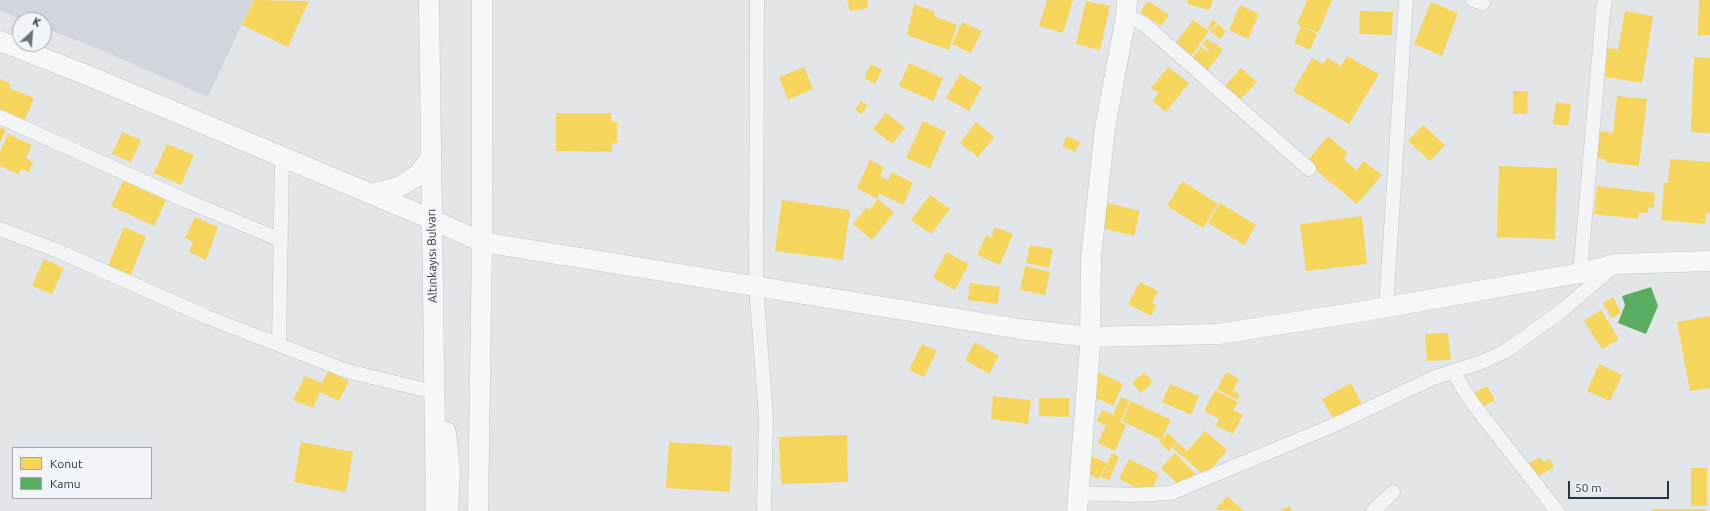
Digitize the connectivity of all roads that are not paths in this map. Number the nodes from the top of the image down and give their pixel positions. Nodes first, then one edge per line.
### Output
1 (429, 0) edge
2 (482, 0) edge
3 (757, 0) edge
4 (1406, 0) edge
5 (1605, 0) edge
6 (1126, 8) edge
7 (0, 41) edge
8 (0, 117) edge
9 (431, 157) junction
10 (282, 158) junction
11 (1309, 169) dead end
12 (370, 194) junction
13 (431, 219) junction
14 (0, 229) edge
15 (280, 240) junction
16 (482, 242) junction
17 (1710, 261) edge
18 (1616, 264) junction
19 (1580, 273) junction
20 (756, 286) junction
21 (1386, 307) junction
22 (1090, 337) junction
23 (279, 344) junction
24 (1453, 372) junction
25 (434, 392) junction
26 (1393, 492) dead end
27 (1078, 502) edge
28 (436, 511) edge
29 (448, 511) edge
30 (478, 511) edge
31 (764, 511) edge
32 (1373, 511) edge
33 (1557, 511) edge

1 - 9 main road, Altınkayısı Bulvarı
2 - 16 main road
3 - 20 street
4 - 21 street
5 - 19 street
6 - 11 street
6 - 22 main road
7 - 10 main road
8 - 15 street
9 - 12 main road
9 - 13 main road, Altınkayısı Bulvarı
10 - 12 main road
10 - 15 street
12 - 13 main road
13 - 16 main road
13 - 25 main road, Altınkayısı Bulvarı
14 - 23 street
15 - 23 street
16 - 20 main road
16 - 30 main road
17 - 18 main road
18 - 19 main road
18 - 24 street
19 - 21 main road
20 - 22 main road
20 - 31 street
21 - 22 main road
22 - 27 main road
23 - 25 street
24 - 27 street
24 - 33 street
25 - 28 main road, Altınkayısı Bulvarı
25 - 29 main road
26 - 32 street

